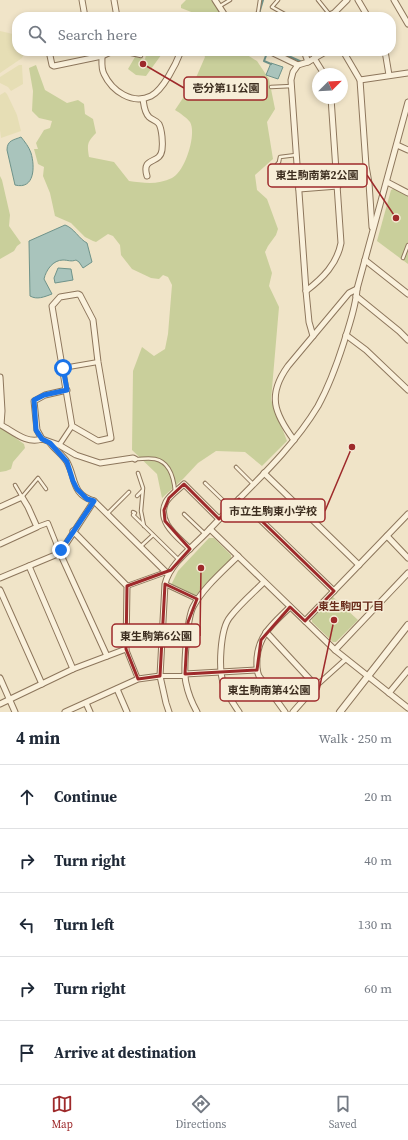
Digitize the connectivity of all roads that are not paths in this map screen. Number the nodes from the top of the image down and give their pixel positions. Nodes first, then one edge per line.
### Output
1 (82, 0) edge
2 (114, 0) edge
3 (215, 0) edge
4 (230, 0) edge
5 (260, 0) edge
6 (278, 0) edge
7 (318, 0) edge
8 (347, 0) edge
9 (358, 0) edge
10 (394, 0) edge
11 (220, 6) junction
12 (84, 12) edge
13 (116, 12) edge
14 (223, 12) edge
15 (258, 12) edge
16 (281, 12) edge
17 (325, 12) edge
18 (334, 12) edge
19 (365, 12) edge
20 (408, 24) edge
21 (50, 56) edge
22 (102, 56) joint
23 (179, 56) edge
24 (279, 56) edge
25 (306, 56) edge
26 (318, 56) edge
27 (346, 56) edge
28 (386, 56) edge
29 (314, 58) junction
30 (308, 62) junction
31 (298, 65) junction
32 (320, 68) edge
33 (408, 73) edge
34 (388, 75) junction
35 (360, 80) junction
36 (292, 86) junction
37 (270, 88) dead end
38 (143, 99) junction
39 (408, 102) edge
40 (332, 104) edge
41 (407, 110) edge
42 (397, 145) junction
43 (408, 150) edge
44 (297, 155) junction
45 (275, 167) dead end
46 (146, 176) dead end
47 (387, 182) junction
48 (338, 186) junction
49 (299, 189) junction
50 (408, 193) edge
51 (373, 231) junction
52 (408, 245) edge
53 (402, 258) dead end
54 (365, 260) junction
55 (357, 289) junction
56 (306, 290) junction
57 (408, 294) edge
58 (356, 296) junction
59 (346, 335) junction
60 (313, 336) junction
61 (408, 340) edge
62 (98, 362) junction
63 (63, 368) junction
64 (0, 377) edge
65 (67, 390) junction
66 (408, 390) edge
67 (0, 424) edge
68 (72, 426) junction
69 (42, 439) junction
70 (294, 440) junction
71 (50, 443) junction
72 (60, 444) dead end
73 (135, 459) joint
74 (236, 466) dead end
75 (138, 473) dead end
76 (264, 473) junction
77 (205, 483) dead end
78 (253, 484) junction
79 (15, 485) dead end
80 (46, 489) dead end
81 (142, 491) junction
82 (129, 492) dead end
83 (175, 492) junction
84 (137, 496) dead end
85 (22, 497) junction
86 (239, 499) junction
87 (94, 501) junction
88 (0, 507) edge
89 (231, 508) junction
90 (133, 512) dead end
91 (107, 514) junction
92 (184, 514) dead end
93 (408, 514) edge
94 (219, 519) junction
95 (144, 526) junction
96 (36, 527) junction
97 (210, 529) junction
98 (74, 531) junction
99 (205, 534) junction
100 (153, 535) junction
101 (387, 536) junction
102 (0, 544) edge
103 (140, 547) junction
104 (190, 549) junction
105 (60, 551) junction
106 (238, 556) junction
107 (408, 558) edge
108 (179, 561) junction
109 (359, 565) junction
110 (28, 566) junction
111 (167, 573) junction
112 (408, 573) edge
113 (0, 578) edge
114 (264, 582) junction
115 (165, 584) junction
116 (127, 586) junction
117 (0, 590) edge
118 (334, 591) junction
119 (197, 600) junction
120 (290, 607) junction
121 (305, 621) junction
122 (408, 626) edge
123 (266, 632) junction
124 (126, 648) junction
125 (335, 650) junction
126 (107, 656) junction
127 (346, 659) junction
128 (73, 669) junction
129 (257, 670) junction
130 (408, 670) edge
131 (220, 672) junction
132 (185, 675) junction
133 (160, 676) junction
134 (368, 676) junction
135 (0, 678) edge
136 (138, 680) junction
137 (42, 684) junction
138 (316, 686) junction
139 (116, 689) junction
140 (389, 693) junction
141 (10, 700) junction
142 (86, 703) junction
143 (0, 704) edge
144 (408, 708) edge
145 (15, 712) edge
146 (65, 712) edge
147 (90, 712) edge
148 (127, 712) edge
149 (169, 712) edge
150 (197, 712) edge
151 (238, 712) edge
152 (285, 712) edge
153 (293, 712) edge
154 (340, 712) edge

1 - 12 street
2 - 13 street
3 - 11 street
4 - 11 lane
5 - 15 lane
6 - 16 lane
7 - 17 lane
8 - 18 street
9 - 19 street
10 - 20 street
11 - 14 street
21 - 22 street
22 - 38 street
23 - 38 street
24 - 31 street
25 - 30 street
26 - 29 street
27 - 35 street
28 - 34 street
29 - 30 street
29 - 32 street
30 - 31 street
31 - 36 street
33 - 34 street
34 - 35 street
35 - 51 street
36 - 37 lane
36 - 44 street
38 - 46 street
39 - 41 street
40 - 48 street
41 - 42 street
42 - 43 street
42 - 47 street
44 - 45 lane
44 - 49 street
47 - 50 street
47 - 51 street
48 - 49 street
48 - 56 street
49 - 56 street
51 - 54 street
52 - 53 lane
54 - 55 street
54 - 57 street
55 - 58 street
55 - 60 street
56 - 60 street
58 - 59 street
58 - 61 street
59 - 66 street
59 - 70 street
60 - 70 street
62 - 63 street
62 - 63 street
62 - 68 street
63 - 65 street
64 - 67 street
65 - 68 street
65 - 69 street
67 - 69 street
68 - 72 street
69 - 71 street
70 - 76 street
71 - 73 street
71 - 87 street
73 - 83 lane
74 - 78 lane
75 - 81 lane
76 - 78 street
76 - 109 street
77 - 89 lane
78 - 86 street
79 - 85 lane
80 - 85 lane
81 - 84 lane
81 - 95 lane
82 - 91 lane
83 - 94 street
83 - 104 street
85 - 88 street
85 - 96 street
86 - 89 street
86 - 118 street
87 - 91 street
87 - 98 street
89 - 94 street
90 - 95 lane
91 - 103 street
92 - 99 lane
93 - 101 street
94 - 97 street
95 - 100 lane
96 - 102 street
96 - 105 street
97 - 99 street
97 - 106 street
98 - 105 street
98 - 116 street
99 - 104 street
100 - 103 lane
100 - 108 lane
101 - 107 street
101 - 109 street
103 - 111 street
104 - 108 street
105 - 110 street
105 - 126 street
106 - 114 street
106 - 119 street
108 - 111 street
109 - 118 street
110 - 113 street
110 - 128 street
111 - 115 street
111 - 116 street
112 - 125 street
114 - 120 street
114 - 131 street
115 - 119 street
115 - 133 street
116 - 124 street
117 - 137 street
118 - 121 street
119 - 132 street
120 - 121 street
120 - 123 street
121 - 125 street
122 - 134 street
123 - 129 street
123 - 138 street
124 - 126 street
124 - 136 street
125 - 127 street
126 - 128 street
127 - 134 street
127 - 138 street
128 - 137 street
129 - 131 street
129 - 152 street
130 - 140 street
131 - 132 street
131 - 151 street
132 - 133 street
132 - 150 street
133 - 136 street
133 - 149 street
134 - 140 street
134 - 154 street
135 - 141 street
136 - 139 street
137 - 141 street
138 - 153 street
139 - 142 street
139 - 148 street
140 - 144 street
141 - 143 street
141 - 145 street
142 - 146 street
142 - 147 street

